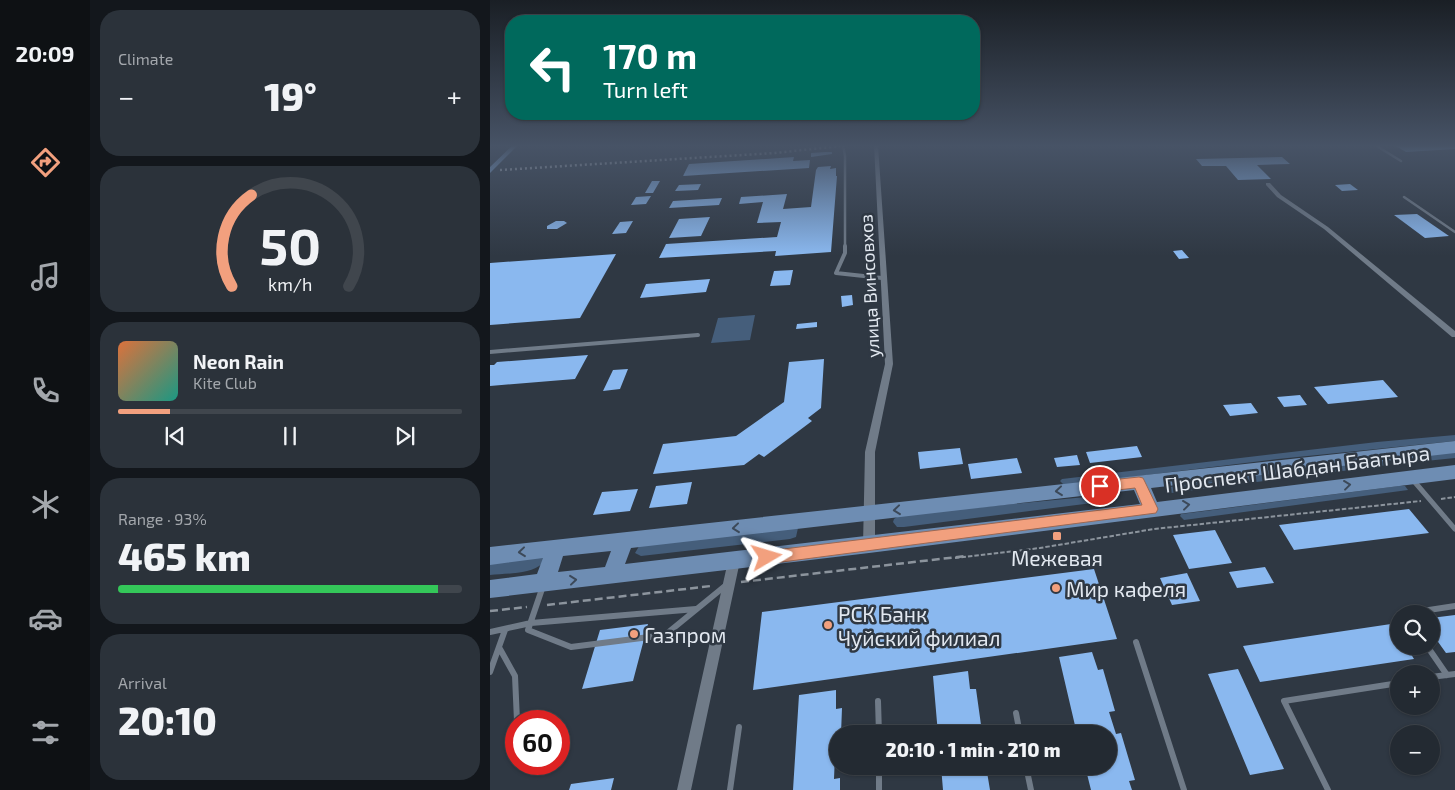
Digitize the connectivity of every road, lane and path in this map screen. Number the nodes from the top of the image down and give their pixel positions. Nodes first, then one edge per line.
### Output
1 (845, 182) edge
2 (878, 182) edge
3 (1268, 184) dead end
4 (1404, 197) dead end
5 (1455, 232) edge
6 (882, 278) junction
7 (698, 335) dead end
8 (1455, 335) edge
9 (490, 352) edge
10 (1455, 447) edge
11 (1455, 472) edge
12 (1410, 477) junction
13 (1139, 482) junction
14 (1455, 497) edge
15 (1430, 500) junction
16 (1151, 509) junction
17 (869, 513) junction
18 (1455, 529) edge
19 (624, 540) junction
20 (869, 545) junction
21 (556, 549) junction
22 (490, 556) edge
23 (734, 561) junction
24 (612, 575) junction
25 (544, 583) junction
26 (728, 584) junction
27 (490, 589) edge
28 (535, 606) junction
29 (1455, 606) edge
30 (1440, 608) edge
31 (697, 609) junction
32 (490, 611) edge
33 (531, 623) junction
34 (505, 630) junction
35 (490, 632) edge
36 (1136, 642) dead end
37 (500, 649) junction
38 (1433, 655) edge
39 (490, 672) edge
40 (1455, 674) edge
41 (1447, 675) junction
42 (1440, 676) edge
43 (1390, 684) edge
44 (878, 701) dead end
45 (517, 710) edge
46 (1016, 713) dead end
47 (878, 725) edge
48 (1018, 725) edge
49 (738, 728) dead end
50 (879, 775) edge
51 (1028, 775) edge
52 (684, 790) edge
53 (730, 790) edge
54 (879, 790) edge
55 (1031, 790) edge
56 (1184, 790) edge
57 (1328, 790) edge

1 - 6 lane
2 - 6 street, улица Винсовхоз
3 - 8 street
4 - 5 lane
6 - 17 street, улица Винсовхоз
7 - 9 lane
10 - 13 main road, Проспект Шабдан Баатыра
11 - 12 main road, Проспект Шабдан Баатыра
12 - 15 lane
16 -> 12 main road, Проспект Шабдан Баатыра
13 - 16 main road
13 -> 17 main road, Проспект Шабдан Баатыра
14 - 15 path
15 - 18 lane
15 - 26 path
16 - 20 main road, Проспект Шабдан Баатыра
17 -> 19 main road, Проспект Шабдан Баатыра
17 - 20 street, улица Винсовхоз
19 - 21 main road, Проспект Шабдан Баатыра
19 - 24 main road
20 - 23 main road, Проспект Шабдан Баатыра
21 -> 22 main road, Проспект Шабдан Баатыра
21 - 25 main road
23 - 24 main road, Проспект Шабдан Баатыра
23 - 26 street
25 -> 24 main road, Проспект Шабдан Баатыра
25 - 27 main road, Проспект Шабдан Баатыра
25 - 28 lane
26 - 28 path
26 - 31 lane
26 - 52 street
28 - 32 path
28 - 33 lane
29 - 30 lane
31 - 33 lane
31 - 33 lane
33 - 34 lane
34 - 35 lane
34 - 37 lane
36 - 56 lane
37 - 39 lane
37 - 45 lane
38 - 41 lane
40 - 41 lane
41 - 42 lane
43 - 57 lane
44 - 47 lane
46 - 48 lane
49 - 53 lane
50 - 54 lane
51 - 55 lane

